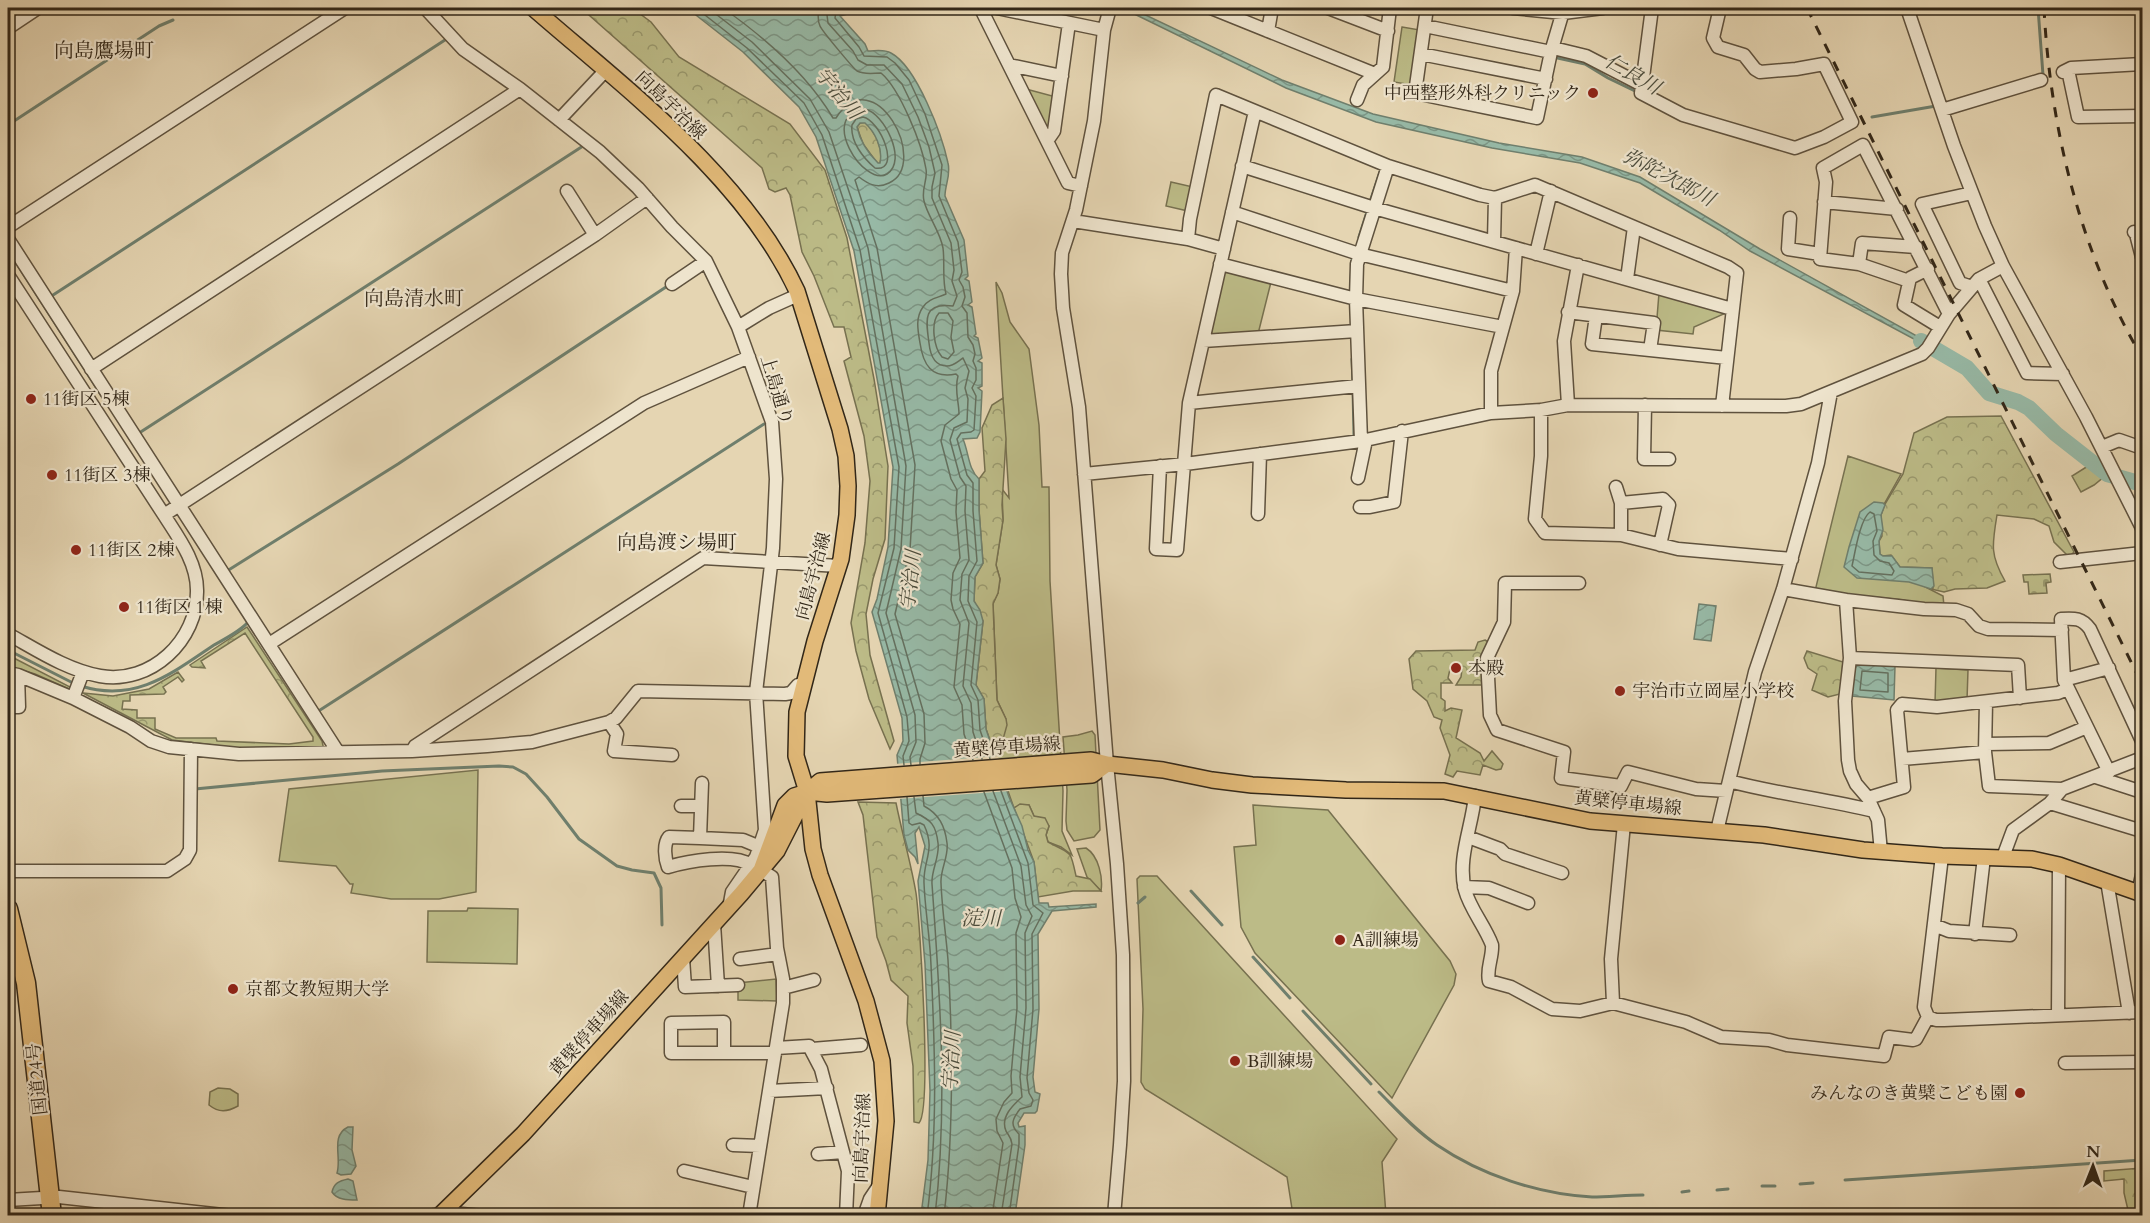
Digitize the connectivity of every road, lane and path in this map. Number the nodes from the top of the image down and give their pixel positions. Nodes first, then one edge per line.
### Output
1 (38, 8) edge
2 (345, 8) edge
3 (425, 8) edge
4 (533, 8) edge
5 (997, 8) edge
6 (1110, 8) edge
7 (1211, 8) edge
8 (1272, 8) edge
9 (1328, 8) edge
10 (1390, 8) edge
11 (1427, 8) edge
12 (1513, 8) edge
13 (1603, 8) edge
14 (1652, 8) edge
15 (1720, 8) edge
16 (1907, 8) edge
17 (983, 9) edge
18 (1564, 10) edge
19 (1231, 11) edge
20 (1068, 23) junction
21 (8, 28) edge
22 (1424, 29) junction
23 (1104, 30) junction
24 (1268, 31) junction
25 (1388, 31) junction
26 (1421, 54) junction
27 (1551, 54) junction
28 (2142, 64) edge
29 (1009, 65) junction
30 (606, 70) junction
31 (1375, 74) junction
32 (1062, 76) junction
33 (1546, 79) junction
34 (2041, 80) dead end
35 (1642, 85) junction
36 (520, 89) junction
37 (1357, 100) dead end
38 (1940, 106) junction
39 (1255, 111) junction
40 (2142, 116) edge
41 (559, 120) junction
42 (1047, 141) junction
43 (1242, 166) junction
44 (1388, 166) junction
45 (1081, 186) junction
46 (567, 191) dead end
47 (1551, 191) junction
48 (1972, 193) junction
49 (647, 198) junction
50 (1495, 198) junction
51 (1824, 202) junction
52 (1370, 206) junction
53 (1897, 209) junction
54 (1232, 212) junction
55 (1790, 218) dead end
56 (1073, 221) junction
57 (8, 227) edge
58 (1634, 227) junction
59 (2134, 232) dead end
60 (595, 235) junction
61 (8, 239) edge
62 (1188, 239) junction
63 (1494, 241) junction
64 (1916, 247) junction
65 (1516, 248) junction
66 (1224, 249) junction
67 (1355, 252) junction
68 (1536, 254) junction
69 (1820, 254) junction
70 (2142, 257) edge
71 (706, 261) junction
72 (1220, 264) junction
73 (1859, 264) junction
74 (1578, 265) junction
75 (2003, 266) junction
76 (1928, 269) junction
77 (8, 275) edge
78 (1627, 279) junction
79 (1910, 281) junction
80 (1975, 283) junction
81 (672, 284) dead end
82 (1513, 291) junction
83 (798, 295) junction
84 (1352, 298) junction
85 (1732, 309) junction
86 (1568, 312) junction
87 (1950, 314) junction
88 (1596, 316) junction
89 (738, 327) junction
90 (1503, 327) junction
91 (1940, 327) junction
92 (1353, 331) junction
93 (1203, 341) junction
94 (1650, 350) junction
95 (749, 357) junction
96 (1727, 358) junction
97 (91, 369) junction
98 (2063, 374) junction
99 (1354, 387) junction
100 (1831, 392) junction
101 (1189, 403) junction
102 (1568, 405) junction
103 (1645, 405) junction
104 (1722, 406) junction
105 (1541, 410) junction
106 (1491, 413) junction
107 (1402, 432) junction
108 (1363, 440) junction
109 (2102, 447) junction
110 (2142, 448) edge
111 (1260, 454) junction
112 (1669, 459) dead end
113 (1185, 464) junction
114 (1160, 466) junction
115 (1084, 474) junction
116 (1358, 478) dead end
117 (1616, 487) dead end
118 (1621, 503) junction
119 (1360, 507) dead end
120 (173, 508) junction
121 (1258, 514) dead end
122 (2142, 528) edge
123 (1621, 535) junction
124 (1660, 545) junction
125 (2142, 553) edge
126 (1792, 559) junction
127 (2060, 561) dead end
128 (771, 563) junction
129 (839, 566) junction
130 (1579, 584) dead end
131 (1783, 589) junction
132 (1846, 600) junction
133 (2062, 630) junction
134 (8, 634) edge
135 (269, 644) junction
136 (1850, 658) junction
137 (2109, 668) junction
138 (13, 674) edge
139 (2066, 685) junction
140 (78, 686) junction
141 (804, 686) junction
142 (756, 692) junction
143 (2020, 698) junction
144 (1986, 702) junction
145 (8, 707) edge
146 (609, 722) junction
147 (2087, 727) junction
148 (2142, 741) edge
149 (1986, 748) junction
150 (191, 749) junction
151 (412, 751) junction
152 (338, 752) junction
153 (672, 755) dead end
154 (2142, 758) edge
155 (1902, 759) junction
156 (1099, 766) junction
157 (2109, 772) junction
158 (2096, 777) junction
159 (702, 783) dead end
160 (1728, 786) junction
161 (816, 789) junction
162 (2062, 789) junction
163 (2142, 792) edge
164 (1475, 796) junction
165 (1868, 798) junction
166 (2050, 803) junction
167 (681, 806) dead end
168 (701, 806) junction
169 (1874, 811) junction
170 (1624, 824) junction
171 (788, 826) junction
172 (810, 829) junction
173 (1717, 831) junction
174 (2142, 831) edge
175 (1468, 837) junction
176 (700, 838) junction
177 (760, 847) junction
178 (1881, 852) junction
179 (1942, 856) junction
180 (2003, 856) junction
181 (1984, 857) junction
182 (2059, 865) junction
183 (756, 868) junction
184 (8, 871) edge
185 (1562, 873) dead end
186 (2142, 875) edge
187 (2107, 881) junction
188 (1464, 887) junction
189 (2140, 893) edge
190 (1528, 903) dead end
191 (8, 909) edge
192 (714, 924) junction
193 (1934, 925) junction
194 (1975, 934) junction
195 (2010, 935) dead end
196 (775, 954) junction
197 (683, 958) junction
198 (741, 959) dead end
199 (814, 980) dead end
200 (718, 986) junction
201 (738, 986) dead end
202 (783, 988) junction
203 (1613, 1003) junction
204 (2142, 1012) edge
205 (2129, 1013) junction
206 (2058, 1015) junction
207 (1928, 1017) junction
208 (861, 1045) dead end
209 (812, 1049) junction
210 (773, 1052) junction
211 (723, 1053) junction
212 (2142, 1062) edge
213 (2065, 1063) dead end
214 (827, 1088) junction
215 (769, 1091) junction
216 (733, 1145) dead end
217 (756, 1146) junction
218 (843, 1152) junction
219 (818, 1154) dead end
220 (684, 1171) dead end
221 (880, 1184) junction
222 (750, 1187) junction
223 (8, 1200) edge
224 (51, 1207) edge
225 (148, 1211) edge
226 (214, 1215) edge
227 (232, 1215) edge
228 (436, 1215) edge
229 (483, 1215) edge
230 (748, 1215) edge
231 (846, 1215) edge
232 (864, 1215) edge
233 (877, 1215) edge
234 (1114, 1215) edge

1 - 21 street
2 - 57 street
3 - 36 street, 上島通り
4 - 30 main road, 向島宇治線
5 - 20 street
6 - 23 street
7 - 19 street
8 - 24 street
9 - 25 street
10 - 25 street
11 - 22 street
12 - 18 street
13 - 18 street
14 - 35 street
15 - 35 street
16 - 38 street
17 - 29 street
18 - 27 street
19 - 24 street
20 - 23 street
20 - 32 street
22 - 26 street
22 - 27 street
23 - 45 street
24 - 31 street
25 - 31 street
26 - 33 street
26 - 33 street
27 - 33 street
27 - 35 street
28 - 40 street
29 - 32 street
29 - 42 street
30 - 41 street
30 - 83 main road, 向島宇治線
31 - 37 street
32 - 42 street
34 - 38 street
36 - 41 street, 上島通り
36 - 97 street
38 - 48 street
39 - 43 street
39 - 44 street
39 - 62 street
41 - 49 street, 上島通り
42 - 45 street
43 - 52 street
43 - 54 street
44 - 50 street
44 - 52 street
45 - 56 street
46 - 60 street
47 - 50 street
47 - 58 street
47 - 68 street
48 - 75 street
48 - 80 street
49 - 60 street
49 - 71 street, 上島通り
50 - 63 street
51 - 53 street
51 - 53 street
51 - 69 street
52 - 63 street
52 - 67 street
53 - 64 street
54 - 66 street
54 - 67 street
55 - 69 street
56 - 62 street
56 - 115 street
58 - 78 street
58 - 85 street
59 - 70 street
60 - 120 street
61 - 97 street
62 - 66 street
63 - 65 street
64 - 73 street
64 - 76 street
65 - 68 street
65 - 82 street
66 - 72 street
67 - 82 street
67 - 84 street
68 - 74 street
69 - 73 street
71 - 81 street
71 - 89 street, 上島通り
72 - 84 street
72 - 93 street
73 - 79 street
74 - 78 street
74 - 86 street
75 - 80 street
75 - 98 street
76 - 79 street
76 - 87 street
77 - 120 street
78 - 85 street
79 - 91 street
80 - 87 street
80 - 98 street
82 - 90 street
83 - 89 street
83 - 129 main road, 向島宇治線
84 - 90 street
84 - 92 street
85 - 96 street
86 - 88 street
86 - 102 street
87 - 91 street
88 - 94 street
88 - 94 street
89 - 95 street, 上島通り
90 - 106 street
91 - 100 street
92 - 93 street
92 - 99 street
93 - 101 street
94 - 96 street
95 - 128 street, 上島通り
95 - 135 street
96 - 104 street
97 - 120 street
98 - 109 street
99 - 101 street
99 - 108 street
100 - 104 street
100 - 126 street
101 - 113 street
102 - 103 street
102 - 105 street
103 - 104 street
103 - 112 street
105 - 106 street
105 - 123 street
106 - 107 street
107 - 108 street
107 - 119 street
108 - 111 street
108 - 116 street
109 - 110 street
109 - 122 street
111 - 113 street
111 - 121 street
113 - 114 street
113 - 114 street
114 - 115 street
115 - 156 street
117 - 118 street
118 - 123 street
118 - 124 street
120 - 135 street
120 - 140 street
123 - 124 street
124 - 126 street
125 - 127 street
126 - 131 street
128 - 129 street
128 - 142 street, 上島通り
128 - 151 street
129 - 141 main road, 向島宇治線
130 - 160 street
131 - 132 street
131 - 160 street
132 - 133 street
132 - 136 street
133 - 137 street
133 - 139 street
134 - 140 street
135 - 152 street
136 - 143 street
136 - 165 street
137 - 139 street
137 - 148 street
138 - 140 street
138 - 145 street
139 - 143 street
139 - 147 street
140 - 150 street
141 - 142 street
141 - 161 main road, 向島宇治線
142 - 146 street
142 - 177 street, 上島通り
143 - 144 street
144 - 149 street
144 - 155 street
146 - 151 street
146 - 153 street
147 - 149 street
147 - 157 street
149 - 155 street
149 - 162 street
150 - 152 street
150 - 184 street
151 - 152 street
154 - 157 street
155 - 165 street
156 - 161 main road, 黄檗停車場線
156 - 164 main road, 黄檗停車場線
156 - 234 street
157 - 158 street
158 - 162 street
158 - 163 street
159 - 168 street
160 - 169 street
160 - 173 street
161 - 171 main road, 黄檗停車場線
161 - 172 main road, 向島宇治線
161 - 183 main road, 黄檗停車場線
162 - 166 street
164 - 170 main road, 黄檗停車場線
164 - 175 street
165 - 169 street
166 - 174 street
166 - 180 street
167 - 168 street
168 - 176 street
169 - 178 street
170 - 173 main road, 黄檗停車場線
170 - 203 street
171 - 172 main road
171 - 183 main road, 黄檗停車場線
172 - 221 main road, 向島宇治線
173 - 178 main road, 黄檗停車場線
175 - 185 street
175 - 188 street
176 - 177 street
176 - 183 street
177 - 183 street, 上島通り
178 - 179 main road, 黄檗停車場線
179 - 181 main road, 黄檗停車場線
179 - 193 street
180 - 181 main road, 黄檗停車場線
180 - 182 main road, 黄檗停車場線
181 - 194 street
182 - 187 main road, 黄檗停車場線
182 - 206 street
183 - 192 main road, 黄檗停車場線
183 - 196 street
186 - 189 street
187 - 189 main road, 黄檗停車場線
187 - 205 street
188 - 190 street
188 - 203 street
191 - 224 highway, 国道24号
192 - 197 main road, 黄檗停車場線
192 - 200 street
193 - 194 street
193 - 207 street
194 - 195 street
196 - 198 street
196 - 202 street
197 - 200 street
197 - 228 main road, 黄檗停車場線
199 - 202 street
200 - 201 street
202 - 210 street
203 - 207 street
204 - 205 street
205 - 206 street
206 - 207 street
208 - 209 street
209 - 210 street
209 - 214 street
210 - 211 street
210 - 215 street
211 - 211 street
212 - 213 street
214 - 215 street
214 - 218 street
215 - 217 street
216 - 217 street
217 - 222 street
218 - 219 street
218 - 231 street
220 - 222 street
221 - 232 street
221 - 233 main road, 向島宇治線
222 - 230 street
223 - 224 street
224 - 225 street
225 - 226 street
226 - 227 street
228 - 229 street

